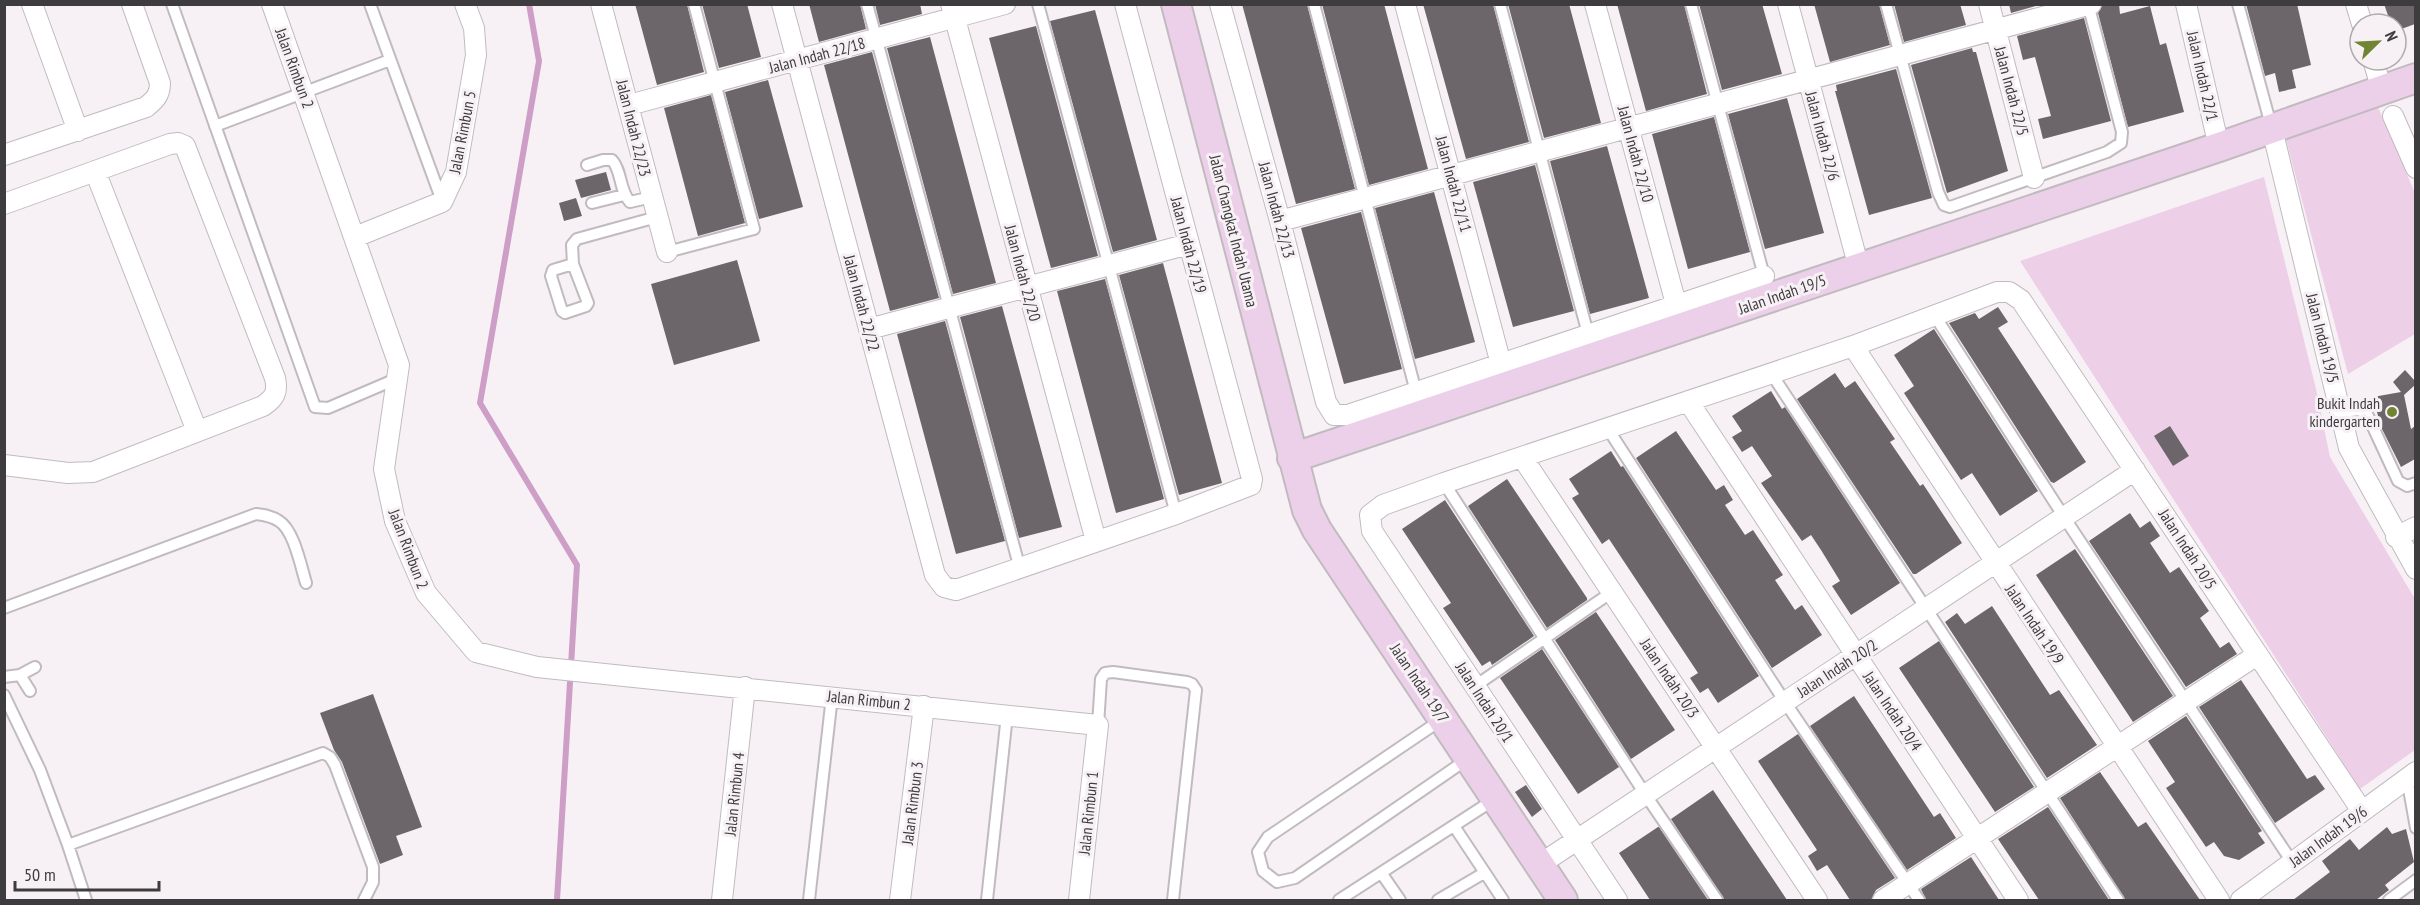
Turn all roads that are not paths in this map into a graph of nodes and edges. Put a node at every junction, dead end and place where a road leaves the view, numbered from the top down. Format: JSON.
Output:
{"nodes":[{"id":1,"x":32,"y":4,"type":"edge"},
{"id":2,"x":132,"y":4,"type":"edge"},
{"id":3,"x":172,"y":4,"type":"edge"},
{"id":4,"x":272,"y":4,"type":"edge"},
{"id":5,"x":370,"y":4,"type":"edge"},
{"id":6,"x":465,"y":4,"type":"edge"},
{"id":7,"x":601,"y":4,"type":"edge"},
{"id":8,"x":694,"y":4,"type":"edge"},
{"id":9,"x":782,"y":4,"type":"edge"},
{"id":10,"x":867,"y":4,"type":"edge"},
{"id":11,"x":1005,"y":4,"type":"edge"},
{"id":12,"x":1038,"y":4,"type":"edge"},
{"id":13,"x":1125,"y":4,"type":"edge"},
{"id":14,"x":1176,"y":4,"type":"edge"},
{"id":15,"x":1221,"y":4,"type":"edge"},
{"id":16,"x":1314,"y":4,"type":"edge"},
{"id":17,"x":1405,"y":4,"type":"edge"},
{"id":18,"x":1500,"y":4,"type":"edge"},
{"id":19,"x":1594,"y":4,"type":"edge"},
{"id":20,"x":1691,"y":4,"type":"edge"},
{"id":21,"x":1788,"y":4,"type":"edge"},
{"id":22,"x":1887,"y":4,"type":"edge"},
{"id":23,"x":1989,"y":4,"type":"edge"},
{"id":24,"x":2186,"y":4,"type":"edge"},
{"id":25,"x":2238,"y":4,"type":"edge"},
{"id":26,"x":2089,"y":5,"type":"edge"},
{"id":27,"x":953,"y":11,"type":"edge"},
{"id":28,"x":1996,"y":30,"type":"junction"},
{"id":29,"x":877,"y":39,"type":"junction"},
{"id":30,"x":1900,"y":56,"type":"junction"},
{"id":31,"x":390,"y":60,"type":"junction"},
{"id":32,"x":797,"y":60,"type":"junction"},
{"id":33,"x":2377,"y":72,"type":"edge"},
{"id":34,"x":2415,"y":78,"type":"edge"},
{"id":35,"x":1808,"y":81,"type":"junction"},
{"id":36,"x":715,"y":82,"type":"junction"},
{"id":37,"x":2382,"y":90,"type":"junction"},
{"id":38,"x":303,"y":93,"type":"junction"},
{"id":39,"x":1718,"y":104,"type":"junction"},
{"id":40,"x":629,"y":105,"type":"junction"},
{"id":41,"x":2393,"y":116,"type":"dead end"},
{"id":42,"x":215,"y":126,"type":"junction"},
{"id":43,"x":1629,"y":128,"type":"junction"},
{"id":44,"x":2272,"y":129,"type":"junction"},
{"id":45,"x":78,"y":130,"type":"junction"},
{"id":46,"x":2219,"y":147,"type":"junction"},
{"id":47,"x":1541,"y":151,"type":"junction"},
{"id":48,"x":4,"y":155,"type":"edge"},
{"id":49,"x":587,"y":165,"type":"dead end"},
{"id":50,"x":2415,"y":168,"type":"edge"},
{"id":51,"x":95,"y":171,"type":"junction"},
{"id":52,"x":1452,"y":175,"type":"junction"},
{"id":53,"x":2034,"y":178,"type":"junction"},
{"id":54,"x":624,"y":195,"type":"junction"},
{"id":55,"x":652,"y":197,"type":"junction"},
{"id":56,"x":1364,"y":198,"type":"junction"},
{"id":57,"x":442,"y":202,"type":"junction"},
{"id":58,"x":592,"y":203,"type":"dead end"},
{"id":59,"x":4,"y":204,"type":"edge"},
{"id":60,"x":657,"y":218,"type":"junction"},
{"id":61,"x":1280,"y":220,"type":"junction"},
{"id":62,"x":355,"y":237,"type":"junction"},
{"id":63,"x":1189,"y":244,"type":"junction"},
{"id":64,"x":667,"y":252,"type":"joint"},
{"id":65,"x":573,"y":264,"type":"junction"},
{"id":66,"x":1108,"y":265,"type":"junction"},
{"id":67,"x":1859,"y":268,"type":"junction"},
{"id":68,"x":1764,"y":276,"type":"joint"},
{"id":69,"x":1027,"y":287,"type":"junction"},
{"id":70,"x":1676,"y":304,"type":"junction"},
{"id":71,"x":949,"y":308,"type":"junction"},
{"id":72,"x":1935,"y":316,"type":"junction"},
{"id":73,"x":869,"y":329,"type":"junction"},
{"id":74,"x":1588,"y":334,"type":"junction"},
{"id":75,"x":1853,"y":346,"type":"junction"},
{"id":76,"x":1501,"y":364,"type":"junction"},
{"id":77,"x":1771,"y":374,"type":"junction"},
{"id":78,"x":396,"y":379,"type":"junction"},
{"id":79,"x":1416,"y":392,"type":"junction"},
{"id":80,"x":1688,"y":401,"type":"junction"},
{"id":81,"x":2341,"y":411,"type":"junction"},
{"id":82,"x":1608,"y":429,"type":"junction"},
{"id":83,"x":197,"y":431,"type":"junction"},
{"id":84,"x":1522,"y":457,"type":"junction"},
{"id":85,"x":1292,"y":458,"type":"junction"},
{"id":86,"x":4,"y":465,"type":"edge"},
{"id":87,"x":2135,"y":470,"type":"junction"},
{"id":88,"x":1444,"y":483,"type":"junction"},
{"id":89,"x":2415,"y":483,"type":"edge"},
{"id":90,"x":1176,"y":514,"type":"junction"},
{"id":91,"x":2064,"y":517,"type":"junction"},
{"id":92,"x":2415,"y":526,"type":"edge"},
{"id":93,"x":2396,"y":537,"type":"junction"},
{"id":94,"x":1096,"y":541,"type":"junction"},
{"id":95,"x":1995,"y":563,"type":"junction"},
{"id":96,"x":1020,"y":569,"type":"junction"},
{"id":97,"x":2415,"y":569,"type":"edge"},
{"id":98,"x":306,"y":583,"type":"dead end"},
{"id":99,"x":1612,"y":592,"type":"junction"},
{"id":100,"x":4,"y":608,"type":"edge"},
{"id":101,"x":1926,"y":610,"type":"junction"},
{"id":102,"x":1544,"y":637,"type":"junction"},
{"id":103,"x":2257,"y":655,"type":"junction"},
{"id":104,"x":1856,"y":656,"type":"junction"},
{"id":105,"x":34,"y":667,"type":"dead end"},
{"id":106,"x":20,"y":675,"type":"junction"},
{"id":107,"x":4,"y":677,"type":"edge"},
{"id":108,"x":1475,"y":686,"type":"junction"},
{"id":109,"x":745,"y":687,"type":"junction"},
{"id":110,"x":30,"y":692,"type":"dead end"},
{"id":111,"x":4,"y":695,"type":"edge"},
{"id":112,"x":832,"y":696,"type":"junction"},
{"id":113,"x":2186,"y":701,"type":"junction"},
{"id":114,"x":1785,"y":702,"type":"junction"},
{"id":115,"x":924,"y":706,"type":"junction"},
{"id":116,"x":1007,"y":715,"type":"junction"},
{"id":117,"x":1443,"y":718,"type":"junction"},
{"id":118,"x":1098,"y":725,"type":"junction"},
{"id":119,"x":2117,"y":746,"type":"junction"},
{"id":120,"x":1716,"y":747,"type":"junction"},
{"id":121,"x":1469,"y":758,"type":"junction"},
{"id":122,"x":2411,"y":775,"type":"edge"},
{"id":123,"x":2045,"y":793,"type":"junction"},
{"id":124,"x":1645,"y":794,"type":"junction"},
{"id":125,"x":1496,"y":798,"type":"junction"},
{"id":126,"x":2362,"y":811,"type":"junction"},
{"id":127,"x":1454,"y":826,"type":"junction"},
{"id":128,"x":2415,"y":828,"type":"edge"},
{"id":129,"x":1976,"y":837,"type":"junction"},
{"id":130,"x":1576,"y":840,"type":"junction"},
{"id":131,"x":68,"y":845,"type":"junction"},
{"id":132,"x":2292,"y":862,"type":"junction"},
{"id":133,"x":1539,"y":865,"type":"junction"},
{"id":134,"x":1485,"y":873,"type":"junction"},
{"id":135,"x":1382,"y":874,"type":"junction"},
{"id":136,"x":2415,"y":880,"type":"edge"},
{"id":137,"x":1913,"y":893,"type":"edge"},
{"id":138,"x":86,"y":900,"type":"edge"},
{"id":139,"x":364,"y":900,"type":"edge"},
{"id":140,"x":722,"y":900,"type":"edge"},
{"id":141,"x":809,"y":900,"type":"edge"},
{"id":142,"x":900,"y":900,"type":"edge"},
{"id":143,"x":987,"y":900,"type":"edge"},
{"id":144,"x":1079,"y":900,"type":"edge"},
{"id":145,"x":1173,"y":900,"type":"edge"},
{"id":146,"x":1340,"y":900,"type":"edge"},
{"id":147,"x":1400,"y":900,"type":"edge"},
{"id":148,"x":1438,"y":900,"type":"edge"},
{"id":149,"x":1503,"y":900,"type":"edge"},
{"id":150,"x":1563,"y":900,"type":"edge"},
{"id":151,"x":1617,"y":900,"type":"edge"},
{"id":152,"x":1717,"y":900,"type":"edge"},
{"id":153,"x":1817,"y":900,"type":"edge"},
{"id":154,"x":1883,"y":900,"type":"edge"},
{"id":155,"x":2018,"y":900,"type":"edge"},
{"id":156,"x":2118,"y":900,"type":"edge"},
{"id":157,"x":2219,"y":900,"type":"edge"},
{"id":158,"x":2241,"y":900,"type":"edge"},
{"id":159,"x":2389,"y":900,"type":"edge"}],
"edges":[{"from":1,"to":45,"type":"street"},
{"from":2,"to":45,"type":"street"},
{"from":3,"to":42,"type":"lane"},
{"from":4,"to":38,"type":"street","name":"Jalan Rimbun 2"},
{"from":5,"to":31,"type":"lane"},
{"from":6,"to":57,"type":"street","name":"Jalan Rimbun 5"},
{"from":7,"to":40,"type":"street","name":"Jalan Indah 22/23"},
{"from":8,"to":36,"type":"lane"},
{"from":9,"to":32,"type":"street","name":"Jalan Indah 22/22"},
{"from":10,"to":29,"type":"lane"},
{"from":11,"to":27,"type":"street","name":"Jalan Indah 22/18"},
{"from":12,"to":66,"type":"lane"},
{"from":13,"to":63,"type":"street","name":"Jalan Indah 22/19"},
{"from":14,"to":85,"type":"street","name":"Jalan Changkat Indah Utama"},
{"from":15,"to":61,"type":"street","name":"Jalan Indah 22/13"},
{"from":16,"to":56,"type":"lane"},
{"from":17,"to":52,"type":"street","name":"Jalan Indah 22/11"},
{"from":18,"to":47,"type":"lane"},
{"from":19,"to":43,"type":"street","name":"Jalan Indah 22/10"},
{"from":20,"to":39,"type":"lane"},
{"from":21,"to":35,"type":"street","name":"Jalan Indah 22/6"},
{"from":22,"to":30,"type":"lane"},
{"from":23,"to":28,"type":"street","name":"Jalan Indah 22/5"},
{"from":24,"to":46,"type":"street","name":"Jalan Indah 22/1"},
{"from":25,"to":44,"type":"lane"},
{"from":26,"to":28,"type":"street"},
{"from":26,"to":53,"type":"lane"},
{"from":27,"to":29,"type":"street","name":"Jalan Indah 22/18"},
{"from":27,"to":69,"type":"street","name":"Jalan Indah 22/20"},
{"from":28,"to":30,"type":"street"},
{"from":28,"to":53,"type":"street","name":"Jalan Indah 22/5"},
{"from":29,"to":32,"type":"street","name":"Jalan Indah 22/18"},
{"from":29,"to":71,"type":"lane"},
{"from":30,"to":35,"type":"street"},
{"from":30,"to":53,"type":"lane"},
{"from":31,"to":38,"type":"lane"},
{"from":31,"to":57,"type":"lane"},
{"from":32,"to":36,"type":"street","name":"Jalan Indah 22/18"},
{"from":32,"to":73,"type":"street","name":"Jalan Indah 22/22"},
{"from":33,"to":37,"type":"street"},
{"from":34,"to":37,"type":"street","name":"Jalan Indah 19/5"},
{"from":35,"to":39,"type":"street"},
{"from":35,"to":67,"type":"street","name":"Jalan Indah 22/6"},
{"from":36,"to":40,"type":"street","name":"Jalan Indah 22/18"},
{"from":36,"to":64,"type":"lane"},
{"from":37,"to":44,"type":"street","name":"Jalan Indah 19/5"},
{"from":38,"to":42,"type":"lane"},
{"from":38,"to":62,"type":"street","name":"Jalan Rimbun 2"},
{"from":39,"to":43,"type":"street"},
{"from":39,"to":68,"type":"lane"},
{"from":40,"to":55,"type":"street","name":"Jalan Indah 22/23"},
{"from":41,"to":50,"type":"street"},
{"from":42,"to":78,"type":"lane"},
{"from":43,"to":47,"type":"street"},
{"from":43,"to":70,"type":"street","name":"Jalan Indah 22/10"},
{"from":44,"to":46,"type":"street","name":"Jalan Indah 19/5"},
{"from":44,"to":81,"type":"street","name":"Jalan Indah 19/5"},
{"from":45,"to":48,"type":"street"},
{"from":46,"to":67,"type":"street","name":"Jalan Indah 19/5"},
{"from":47,"to":52,"type":"street"},
{"from":47,"to":74,"type":"lane"},
{"from":49,"to":54,"type":"lane"},
{"from":51,"to":59,"type":"street"},
{"from":51,"to":83,"type":"street"},
{"from":51,"to":83,"type":"street"},
{"from":52,"to":56,"type":"street"},
{"from":52,"to":76,"type":"street","name":"Jalan Indah 22/11"},
{"from":54,"to":55,"type":"lane"},
{"from":54,"to":58,"type":"lane"},
{"from":55,"to":60,"type":"street","name":"Jalan Indah 22/23"},
{"from":56,"to":61,"type":"street"},
{"from":56,"to":79,"type":"lane"},
{"from":57,"to":62,"type":"street"},
{"from":60,"to":64,"type":"street","name":"Jalan Indah 22/23"},
{"from":60,"to":65,"type":"lane"},
{"from":61,"to":79,"type":"street","name":"Jalan Indah 22/13"},
{"from":62,"to":78,"type":"street","name":"Jalan Rimbun 2"},
{"from":63,"to":66,"type":"street"},
{"from":63,"to":90,"type":"street","name":"Jalan Indah 22/19"},
{"from":65,"to":65,"type":"lane"},
{"from":66,"to":69,"type":"street"},
{"from":66,"to":90,"type":"lane"},
{"from":67,"to":85,"type":"street","name":"Jalan Indah 19/5"},
{"from":68,"to":70,"type":"street"},
{"from":69,"to":71,"type":"street"},
{"from":69,"to":94,"type":"street","name":"Jalan Indah 22/20"},
{"from":70,"to":74,"type":"street"},
{"from":71,"to":73,"type":"street"},
{"from":71,"to":96,"type":"lane"},
{"from":72,"to":75,"type":"street"},
{"from":72,"to":87,"type":"street","name":"Jalan Indah 20/5"},
{"from":72,"to":91,"type":"lane"},
{"from":73,"to":96,"type":"street","name":"Jalan Indah 22/22"},
{"from":74,"to":76,"type":"street"},
{"from":75,"to":77,"type":"street"},
{"from":75,"to":95,"type":"street","name":"Jalan Indah 19/9"},
{"from":76,"to":79,"type":"street"},
{"from":77,"to":80,"type":"street"},
{"from":77,"to":101,"type":"lane"},
{"from":78,"to":109,"type":"street","name":"Jalan Rimbun 2"},
{"from":80,"to":82,"type":"street"},
{"from":80,"to":104,"type":"street","name":"Jalan Indah 20/4"},
{"from":81,"to":89,"type":"lane"},
{"from":81,"to":93,"type":"street","name":"Jalan Indah 19/5"},
{"from":82,"to":84,"type":"street"},
{"from":82,"to":114,"type":"lane"},
{"from":83,"to":86,"type":"street"},
{"from":84,"to":88,"type":"street"},
{"from":84,"to":99,"type":"street","name":"Jalan Indah 20/3"},
{"from":85,"to":117,"type":"street","name":"Jalan Indah 19/7"},
{"from":87,"to":91,"type":"street","name":"Jalan Indah 20/2"},
{"from":87,"to":103,"type":"street","name":"Jalan Indah 20/5"},
{"from":88,"to":102,"type":"lane"},
{"from":88,"to":108,"type":"street","name":"Jalan Indah 20/1"},
{"from":90,"to":94,"type":"street"},
{"from":91,"to":95,"type":"street","name":"Jalan Indah 20/2"},
{"from":91,"to":113,"type":"lane"},
{"from":92,"to":93,"type":"street"},
{"from":93,"to":97,"type":"street","name":"Jalan Indah 19/5"},
{"from":94,"to":96,"type":"street"},
{"from":95,"to":101,"type":"street","name":"Jalan Indah 20/2"},
{"from":95,"to":119,"type":"street","name":"Jalan Indah 19/9"},
{"from":98,"to":100,"type":"lane"},
{"from":99,"to":102,"type":"lane"},
{"from":99,"to":120,"type":"street","name":"Jalan Indah 20/3"},
{"from":101,"to":104,"type":"street","name":"Jalan Indah 20/2"},
{"from":101,"to":123,"type":"lane"},
{"from":102,"to":108,"type":"lane"},
{"from":102,"to":124,"type":"lane"},
{"from":103,"to":113,"type":"street"},
{"from":103,"to":126,"type":"street","name":"Jalan Indah 20/5"},
{"from":104,"to":114,"type":"street","name":"Jalan Indah 20/2"},
{"from":104,"to":129,"type":"street","name":"Jalan Indah 20/4"},
{"from":105,"to":106,"type":"lane"},
{"from":106,"to":107,"type":"lane"},
{"from":106,"to":110,"type":"lane"},
{"from":108,"to":130,"type":"street","name":"Jalan Indah 20/1"},
{"from":109,"to":112,"type":"street","name":"Jalan Rimbun 2"},
{"from":109,"to":140,"type":"street","name":"Jalan Rimbun 4"},
{"from":111,"to":131,"type":"lane"},
{"from":112,"to":115,"type":"street","name":"Jalan Rimbun 2"},
{"from":112,"to":141,"type":"lane"},
{"from":113,"to":119,"type":"street"},
{"from":113,"to":132,"type":"lane"},
{"from":114,"to":120,"type":"street","name":"Jalan Indah 20/2"},
{"from":114,"to":137,"type":"lane"},
{"from":115,"to":116,"type":"street","name":"Jalan Rimbun 2"},
{"from":115,"to":142,"type":"street","name":"Jalan Rimbun 3"},
{"from":116,"to":118,"type":"street","name":"Jalan Rimbun 2"},
{"from":116,"to":143,"type":"lane"},
{"from":117,"to":121,"type":"street","name":"Jalan Indah 19/7"},
{"from":117,"to":121,"type":"lane"},
{"from":118,"to":144,"type":"street","name":"Jalan Rimbun 1"},
{"from":118,"to":145,"type":"lane"},
{"from":119,"to":123,"type":"street"},
{"from":119,"to":157,"type":"street","name":"Jalan Indah 19/9"},
{"from":120,"to":124,"type":"street","name":"Jalan Indah 20/2"},
{"from":120,"to":153,"type":"street","name":"Jalan Indah 20/3"},
{"from":121,"to":125,"type":"street","name":"Jalan Indah 19/7"},
{"from":122,"to":126,"type":"street","name":"Jalan Indah 19/6"},
{"from":122,"to":128,"type":"lane"},
{"from":123,"to":129,"type":"street"},
{"from":123,"to":156,"type":"lane"},
{"from":124,"to":130,"type":"street","name":"Jalan Indah 20/2"},
{"from":124,"to":152,"type":"lane"},
{"from":125,"to":127,"type":"lane"},
{"from":125,"to":133,"type":"street","name":"Jalan Indah 19/7"},
{"from":126,"to":132,"type":"street","name":"Jalan Indah 19/6"},
{"from":127,"to":134,"type":"lane"},
{"from":127,"to":135,"type":"lane"},
{"from":129,"to":137,"type":"street"},
{"from":129,"to":155,"type":"street","name":"Jalan Indah 20/4"},
{"from":130,"to":133,"type":"street","name":"Jalan Indah 20/2"},
{"from":130,"to":151,"type":"street","name":"Jalan Indah 20/1"},
{"from":131,"to":138,"type":"lane"},
{"from":131,"to":139,"type":"lane"},
{"from":132,"to":158,"type":"street","name":"Jalan Indah 19/6"},
{"from":133,"to":150,"type":"street","name":"Jalan Indah 19/7"},
{"from":134,"to":148,"type":"lane"},
{"from":134,"to":149,"type":"lane"},
{"from":135,"to":146,"type":"lane"},
{"from":135,"to":147,"type":"lane"},
{"from":136,"to":159,"type":"lane"},
{"from":137,"to":154,"type":"street"}]}
